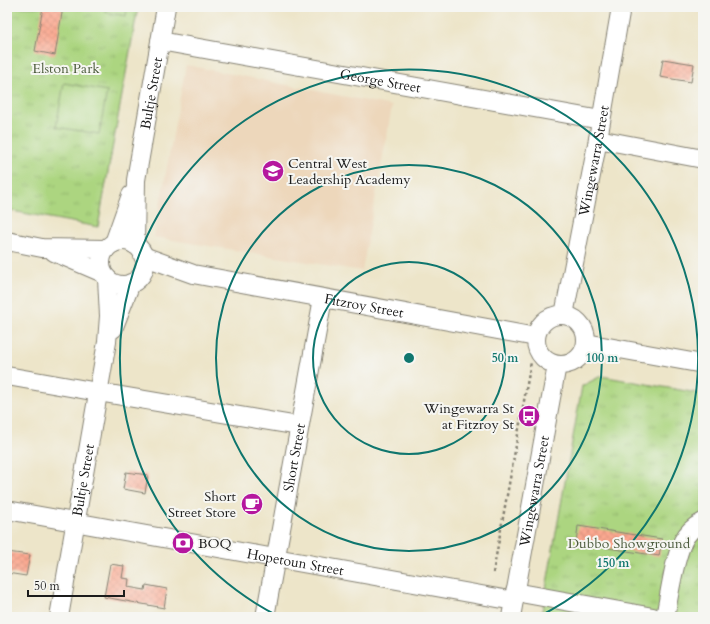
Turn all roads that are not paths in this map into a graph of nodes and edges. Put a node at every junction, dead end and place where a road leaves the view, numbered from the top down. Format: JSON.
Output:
{"nodes":[{"id":1,"x":166,"y":7,"type":"edge"},
{"id":2,"x":621,"y":7,"type":"edge"},
{"id":3,"x":160,"y":41,"type":"junction"},
{"id":4,"x":601,"y":120,"type":"junction"},
{"id":5,"x":598,"y":139,"type":"junction"},
{"id":6,"x":703,"y":159,"type":"edge"},
{"id":7,"x":136,"y":180,"type":"junction"},
{"id":8,"x":7,"y":241,"type":"edge"},
{"id":9,"x":110,"y":246,"type":"junction"},
{"id":10,"x":42,"y":248,"type":"junction"},
{"id":11,"x":139,"y":251,"type":"junction"},
{"id":12,"x":193,"y":274,"type":"junction"},
{"id":13,"x":105,"y":275,"type":"junction"},
{"id":14,"x":135,"y":280,"type":"junction"},
{"id":15,"x":322,"y":298,"type":"junction"},
{"id":16,"x":564,"y":315,"type":"junction"},
{"id":17,"x":536,"y":337,"type":"junction"},
{"id":18,"x":107,"y":342,"type":"junction"},
{"id":19,"x":586,"y":343,"type":"junction"},
{"id":20,"x":703,"y":364,"type":"edge"},
{"id":21,"x":557,"y":365,"type":"junction"},
{"id":22,"x":7,"y":376,"type":"edge"},
{"id":23,"x":98,"y":392,"type":"junction"},
{"id":24,"x":299,"y":426,"type":"junction"},
{"id":25,"x":7,"y":510,"type":"edge"},
{"id":26,"x":74,"y":522,"type":"junction"},
{"id":27,"x":703,"y":522,"type":"edge"},
{"id":28,"x":275,"y":558,"type":"junction"},
{"id":29,"x":513,"y":603,"type":"edge"},
{"id":30,"x":58,"y":617,"type":"edge"},
{"id":31,"x":265,"y":617,"type":"edge"},
{"id":32,"x":653,"y":617,"type":"edge"},
{"id":33,"x":665,"y":617,"type":"edge"}],
"edges":[{"from":1,"to":3,"type":"street","name":"Bultje Street"},
{"from":2,"to":4,"type":"street","name":"Wingewarra Street"},
{"from":3,"to":4,"type":"street","name":"George Street"},
{"from":3,"to":7,"type":"street","name":"Bultje Street"},
{"from":4,"to":5,"type":"street","name":"Wingewarra Street"},
{"from":5,"to":6,"type":"street"},
{"from":5,"to":16,"type":"street","name":"Wingewarra Street"},
{"from":7,"to":9,"type":"street","name":"Bultje Street"},
{"from":7,"to":11,"type":"street","name":"Bultje Street"},
{"from":8,"to":10,"type":"street"},
{"from":9,"to":10,"type":"street"},
{"from":9,"to":11,"type":"street"},
{"from":9,"to":13,"type":"street"},
{"from":10,"to":13,"type":"street"},
{"from":11,"to":12,"type":"street","name":"Fitzroy Street"},
{"from":11,"to":14,"type":"street"},
{"from":12,"to":14,"type":"street","name":"Fitzroy Street"},
{"from":12,"to":15,"type":"street","name":"Fitzroy Street"},
{"from":13,"to":14,"type":"street"},
{"from":13,"to":18,"type":"street","name":"Bultje Street"},
{"from":14,"to":18,"type":"street","name":"Bultje Street"},
{"from":15,"to":17,"type":"street","name":"Fitzroy Street"},
{"from":15,"to":24,"type":"street","name":"Short Street"},
{"from":16,"to":17,"type":"street"},
{"from":16,"to":19,"type":"street"},
{"from":17,"to":21,"type":"street"},
{"from":18,"to":23,"type":"street","name":"Bultje Street"},
{"from":19,"to":20,"type":"street"},
{"from":19,"to":21,"type":"street"},
{"from":21,"to":29,"type":"street","name":"Wingewarra Street"},
{"from":22,"to":23,"type":"street"},
{"from":23,"to":24,"type":"street"},
{"from":23,"to":26,"type":"street","name":"Bultje Street"},
{"from":24,"to":28,"type":"street","name":"Short Street"},
{"from":25,"to":26,"type":"street","name":"Hopetoun Street"},
{"from":26,"to":28,"type":"street","name":"Hopetoun Street"},
{"from":26,"to":30,"type":"street","name":"Bultje Street"},
{"from":27,"to":33,"type":"street"},
{"from":28,"to":29,"type":"street","name":"Hopetoun Street"},
{"from":28,"to":31,"type":"street","name":"Short Street"},
{"from":29,"to":32,"type":"street","name":"Hopetoun Street"}]}
